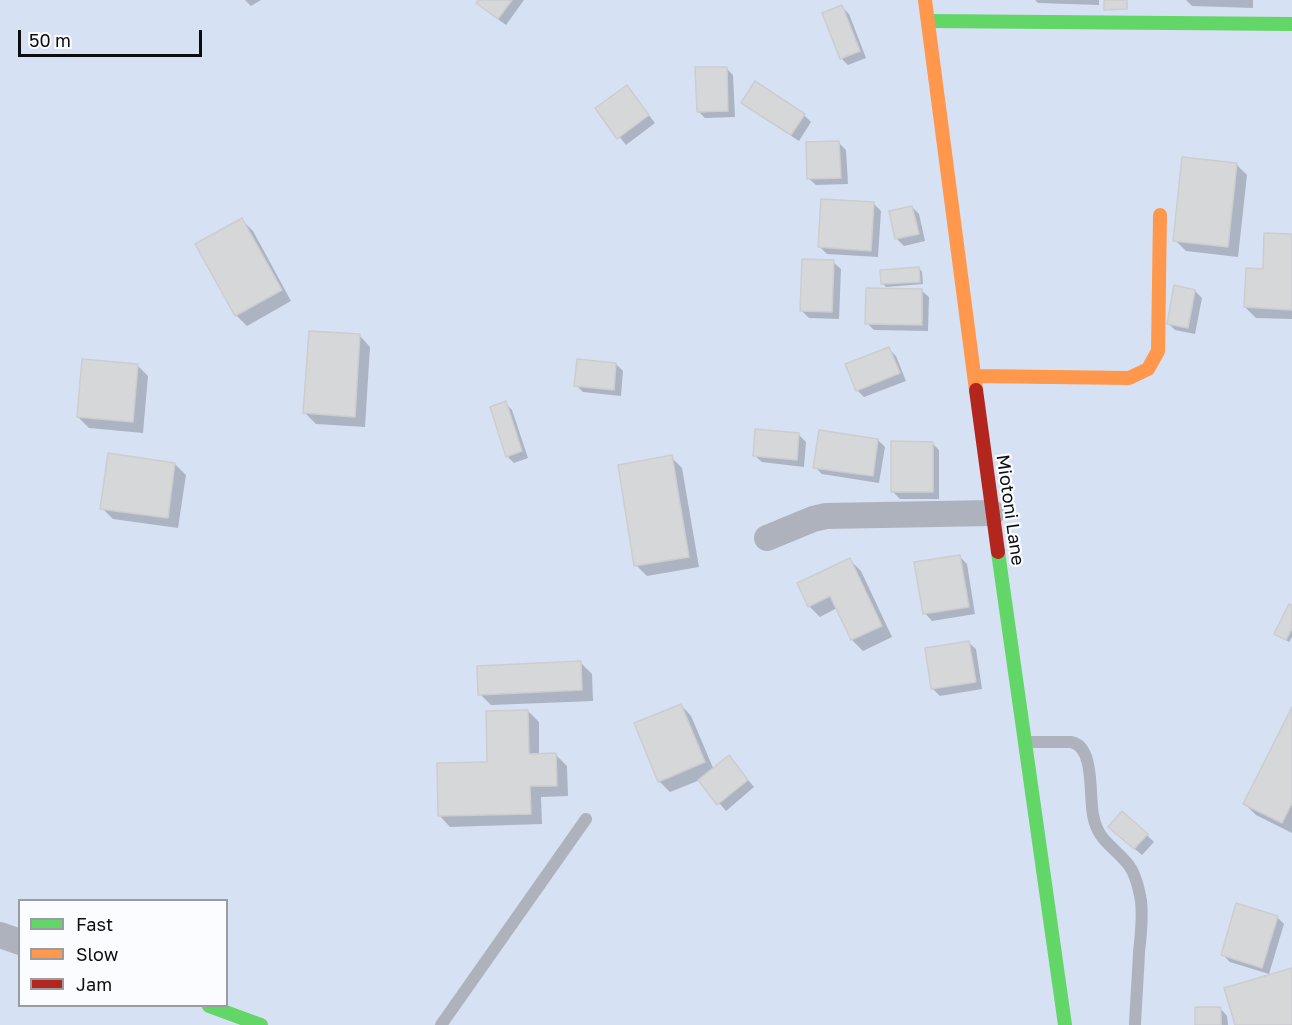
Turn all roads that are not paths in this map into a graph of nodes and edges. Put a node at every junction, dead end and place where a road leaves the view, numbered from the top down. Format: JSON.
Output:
{"nodes":[{"id":1,"x":925,"y":0,"type":"edge"},
{"id":2,"x":927,"y":21,"type":"junction"},
{"id":3,"x":1292,"y":24,"type":"edge"},
{"id":4,"x":1160,"y":216,"type":"dead end"},
{"id":5,"x":975,"y":376,"type":"junction"},
{"id":6,"x":992,"y":513,"type":"junction"},
{"id":7,"x":767,"y":538,"type":"dead end"},
{"id":8,"x":1024,"y":742,"type":"junction"},
{"id":9,"x":586,"y":819,"type":"dead end"},
{"id":10,"x":0,"y":935,"type":"edge"},
{"id":11,"x":18,"y":941,"type":"edge"},
{"id":12,"x":214,"y":1007,"type":"edge"},
{"id":13,"x":261,"y":1025,"type":"edge"},
{"id":14,"x":441,"y":1025,"type":"edge"},
{"id":15,"x":1065,"y":1025,"type":"edge"},
{"id":16,"x":1135,"y":1025,"type":"edge"}],
"edges":[{"from":1,"to":2,"type":"street","name":"Miotoni Lane"},
{"from":2,"to":3,"type":"street"},
{"from":2,"to":5,"type":"street","name":"Miotoni Lane"},
{"from":4,"to":5,"type":"street"},
{"from":5,"to":6,"type":"street","name":"Miotoni Lane"},
{"from":6,"to":7,"type":"street"},
{"from":6,"to":8,"type":"street","name":"Miotoni Lane"},
{"from":8,"to":15,"type":"street","name":"Miotoni Lane"},
{"from":8,"to":16,"type":"lane"},
{"from":9,"to":14,"type":"lane"},
{"from":10,"to":11,"type":"street"},
{"from":12,"to":13,"type":"street"}]}
